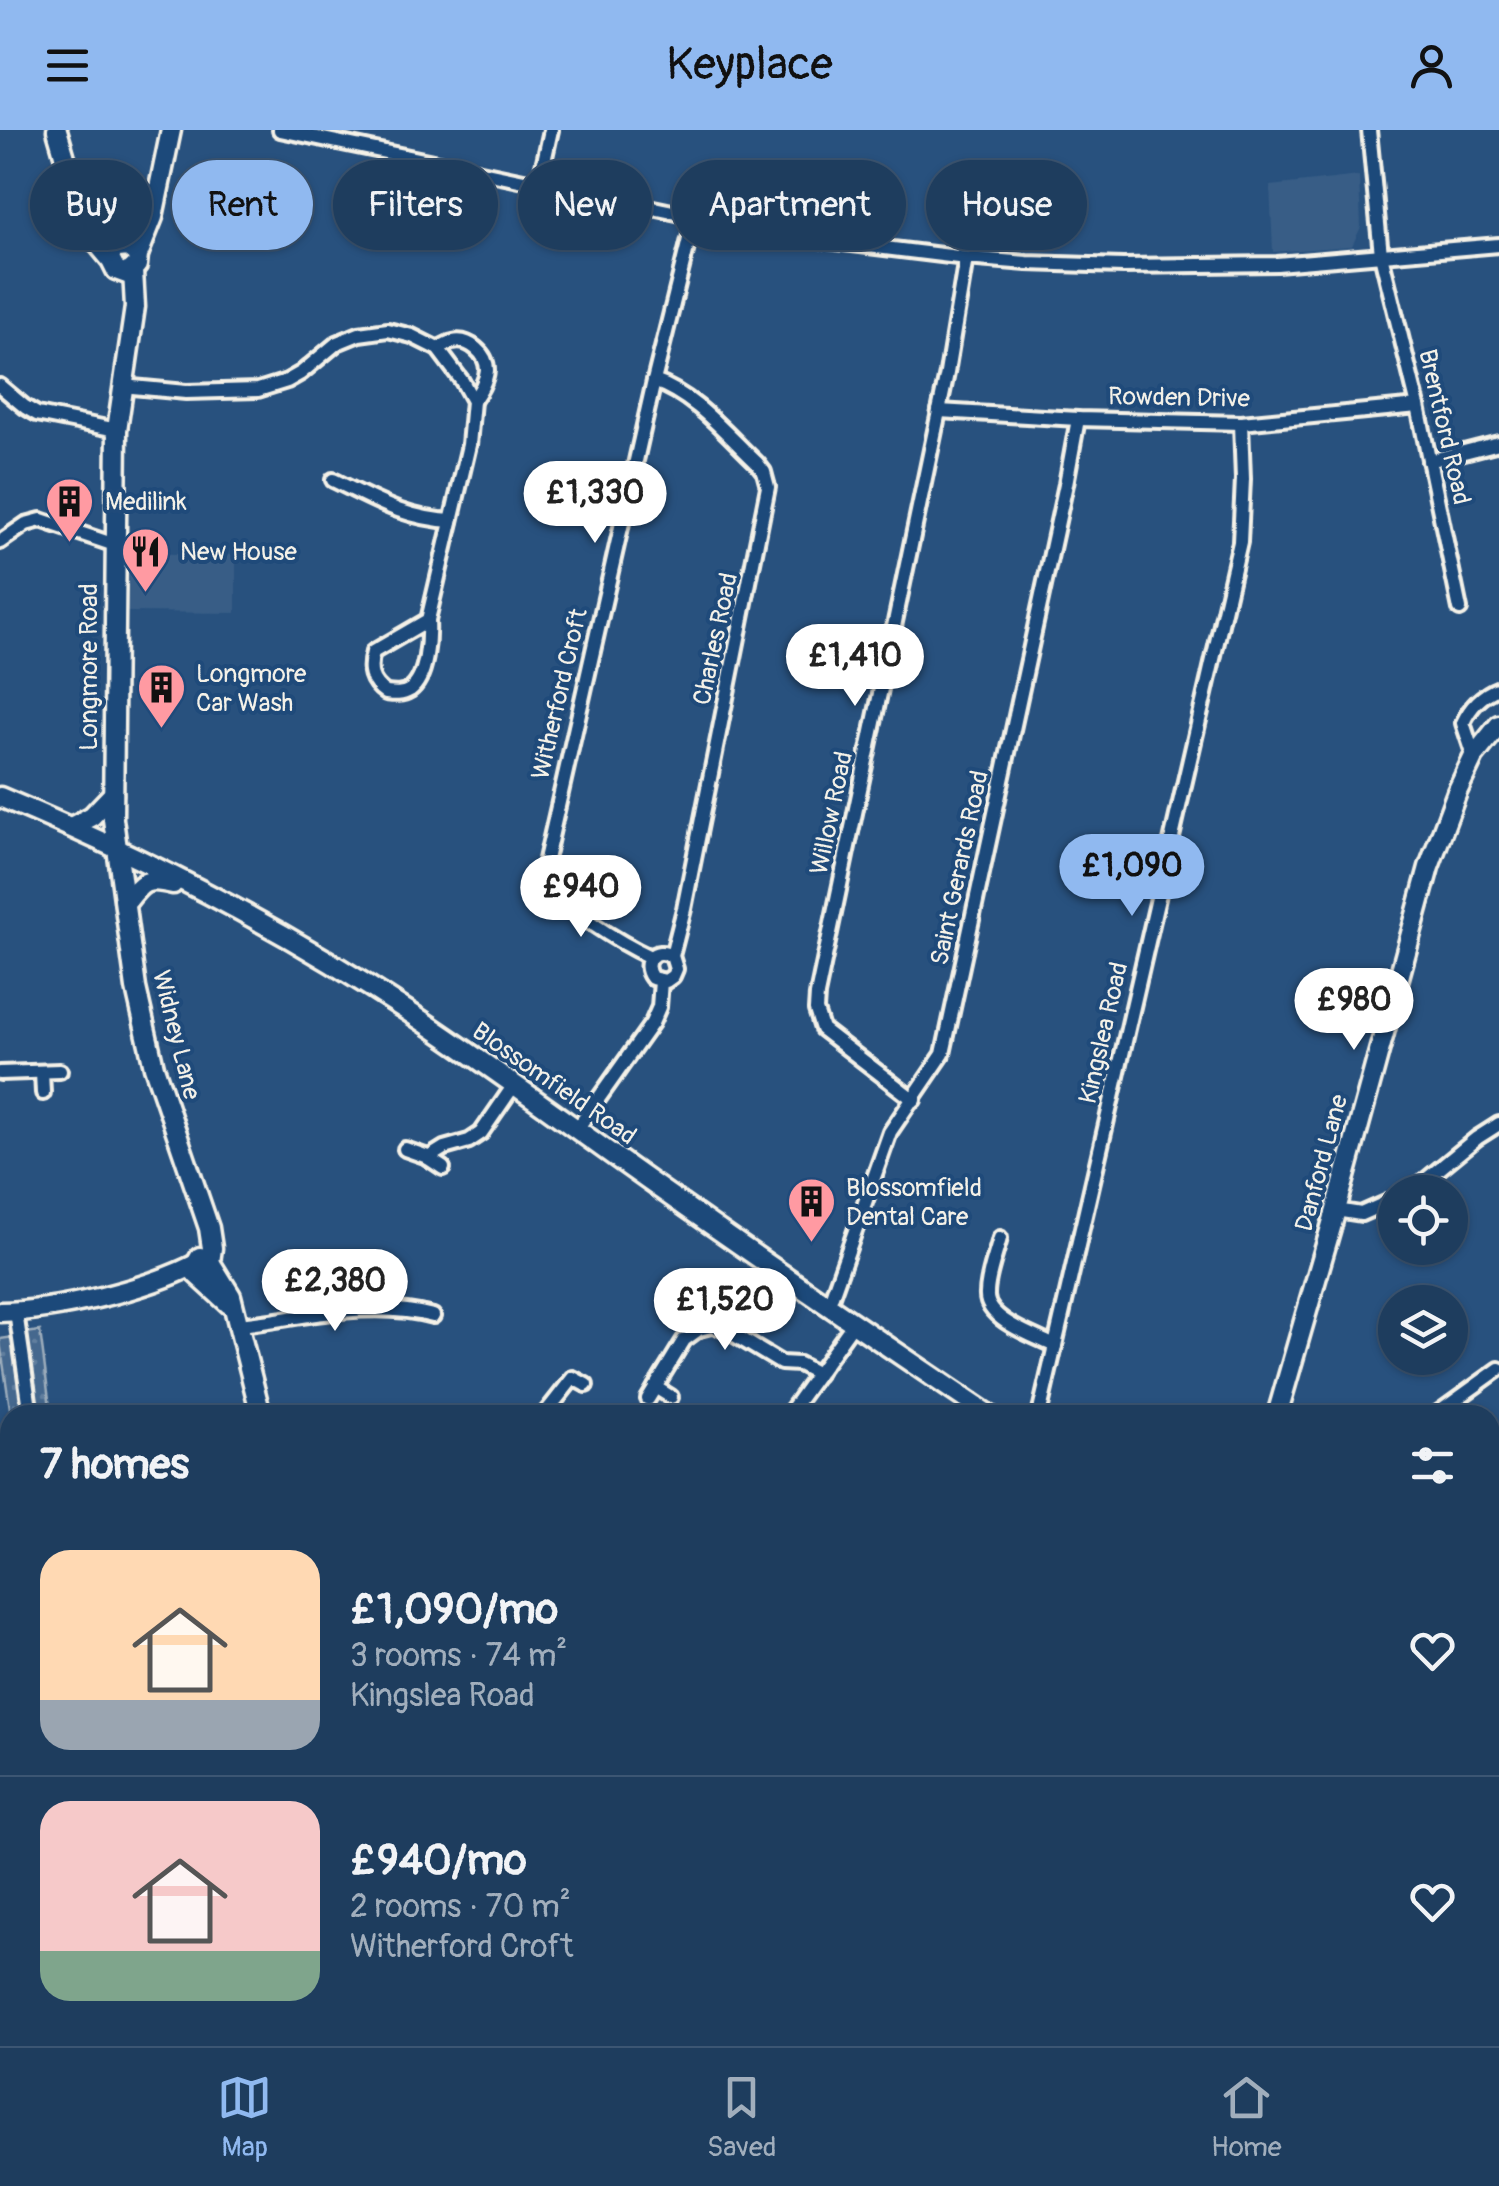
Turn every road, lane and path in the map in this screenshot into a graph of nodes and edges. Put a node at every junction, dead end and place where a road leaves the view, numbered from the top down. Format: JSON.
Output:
{"nodes":[{"id":1,"x":57,"y":130,"type":"edge"},
{"id":2,"x":171,"y":130,"type":"edge"},
{"id":3,"x":280,"y":130,"type":"edge"},
{"id":4,"x":550,"y":130,"type":"edge"},
{"id":5,"x":1369,"y":130,"type":"edge"},
{"id":6,"x":544,"y":160,"type":"edge"},
{"id":7,"x":518,"y":180,"type":"edge"},
{"id":8,"x":1499,"y":245,"type":"edge"},
{"id":9,"x":686,"y":250,"type":"edge"},
{"id":10,"x":894,"y":250,"type":"edge"},
{"id":11,"x":1381,"y":255,"type":"junction"},
{"id":12,"x":966,"y":258,"type":"junction"},
{"id":13,"x":125,"y":259,"type":"junction"},
{"id":14,"x":438,"y":349,"type":"junction"},
{"id":15,"x":654,"y":381,"type":"junction"},
{"id":16,"x":0,"y":386,"type":"edge"},
{"id":17,"x":122,"y":386,"type":"junction"},
{"id":18,"x":473,"y":401,"type":"junction"},
{"id":19,"x":1418,"y":406,"type":"junction"},
{"id":20,"x":939,"y":411,"type":"junction"},
{"id":21,"x":1078,"y":419,"type":"junction"},
{"id":22,"x":1242,"y":423,"type":"junction"},
{"id":23,"x":117,"y":430,"type":"junction"},
{"id":24,"x":1499,"y":443,"type":"edge"},
{"id":25,"x":1429,"y":461,"type":"junction"},
{"id":26,"x":334,"y":480,"type":"dead end"},
{"id":27,"x":451,"y":521,"type":"junction"},
{"id":28,"x":0,"y":542,"type":"edge"},
{"id":29,"x":115,"y":545,"type":"junction"},
{"id":30,"x":1460,"y":608,"type":"dead end"},
{"id":31,"x":428,"y":620,"type":"junction"},
{"id":32,"x":1499,"y":688,"type":"edge"},
{"id":33,"x":1499,"y":725,"type":"edge"},
{"id":34,"x":1474,"y":756,"type":"junction"},
{"id":35,"x":113,"y":794,"type":"junction"},
{"id":36,"x":0,"y":797,"type":"edge"},
{"id":37,"x":71,"y":827,"type":"junction"},
{"id":38,"x":117,"y":848,"type":"junction"},
{"id":39,"x":202,"y":892,"type":"junction"},
{"id":40,"x":125,"y":904,"type":"junction"},
{"id":41,"x":672,"y":956,"type":"junction"},
{"id":42,"x":650,"y":957,"type":"junction"},
{"id":43,"x":661,"y":981,"type":"junction"},
{"id":44,"x":60,"y":1071,"type":"dead end"},
{"id":45,"x":42,"y":1072,"type":"junction"},
{"id":46,"x":0,"y":1073,"type":"edge"},
{"id":47,"x":514,"y":1085,"type":"junction"},
{"id":48,"x":43,"y":1093,"type":"dead end"},
{"id":49,"x":914,"y":1100,"type":"junction"},
{"id":50,"x":1499,"y":1124,"type":"edge"},
{"id":51,"x":577,"y":1130,"type":"junction"},
{"id":52,"x":405,"y":1149,"type":"dead end"},
{"id":53,"x":428,"y":1158,"type":"junction"},
{"id":54,"x":443,"y":1168,"type":"dead end"},
{"id":55,"x":1431,"y":1175,"type":"edge"},
{"id":56,"x":1378,"y":1207,"type":"edge"},
{"id":57,"x":1336,"y":1210,"type":"junction"},
{"id":58,"x":1000,"y":1238,"type":"dead end"},
{"id":59,"x":203,"y":1269,"type":"junction"},
{"id":60,"x":824,"y":1304,"type":"junction"},
{"id":61,"x":8,"y":1312,"type":"edge"},
{"id":62,"x":433,"y":1316,"type":"dead end"},
{"id":63,"x":236,"y":1317,"type":"junction"},
{"id":64,"x":853,"y":1324,"type":"junction"},
{"id":65,"x":1055,"y":1346,"type":"junction"},
{"id":66,"x":1499,"y":1370,"type":"edge"},
{"id":67,"x":818,"y":1374,"type":"junction"},
{"id":68,"x":586,"y":1385,"type":"dead end"},
{"id":69,"x":671,"y":1397,"type":"dead end"},
{"id":70,"x":29,"y":1405,"type":"edge"},
{"id":71,"x":258,"y":1405,"type":"edge"},
{"id":72,"x":552,"y":1405,"type":"edge"},
{"id":73,"x":795,"y":1405,"type":"edge"},
{"id":74,"x":974,"y":1405,"type":"edge"},
{"id":75,"x":1041,"y":1405,"type":"edge"},
{"id":76,"x":1280,"y":1405,"type":"edge"},
{"id":77,"x":1449,"y":1405,"type":"edge"}],
"edges":[{"from":1,"to":13,"type":"street"},
{"from":2,"to":13,"type":"street","name":"Longmore Road"},
{"from":3,"to":7,"type":"street"},
{"from":4,"to":6,"type":"street"},
{"from":5,"to":11,"type":"street","name":"Brentford Road"},
{"from":8,"to":11,"type":"street"},
{"from":9,"to":15,"type":"street","name":"Witherford Croft"},
{"from":10,"to":12,"type":"street"},
{"from":11,"to":12,"type":"street"},
{"from":11,"to":19,"type":"street","name":"Brentford Road"},
{"from":12,"to":20,"type":"street","name":"Willow Road"},
{"from":13,"to":17,"type":"street","name":"Longmore Road"},
{"from":14,"to":17,"type":"street"},
{"from":14,"to":18,"type":"street"},
{"from":14,"to":18,"type":"street"},
{"from":15,"to":41,"type":"street","name":"Charles Road"},
{"from":15,"to":42,"type":"street","name":"Witherford Croft"},
{"from":16,"to":23,"type":"street"},
{"from":17,"to":23,"type":"street","name":"Longmore Road"},
{"from":18,"to":27,"type":"street"},
{"from":19,"to":22,"type":"street","name":"Rowden Drive"},
{"from":19,"to":25,"type":"street","name":"Brentford Road"},
{"from":20,"to":21,"type":"street","name":"Rowden Drive"},
{"from":20,"to":49,"type":"street","name":"Willow Road"},
{"from":21,"to":22,"type":"street","name":"Rowden Drive"},
{"from":21,"to":49,"type":"street","name":"Saint Gerards Road"},
{"from":22,"to":65,"type":"street","name":"Kingslea Road"},
{"from":23,"to":29,"type":"street","name":"Longmore Road"},
{"from":24,"to":25,"type":"street"},
{"from":25,"to":30,"type":"street","name":"Brentford Road"},
{"from":26,"to":27,"type":"street"},
{"from":27,"to":31,"type":"street"},
{"from":28,"to":29,"type":"street"},
{"from":29,"to":35,"type":"street","name":"Longmore Road"},
{"from":31,"to":31,"type":"street"},
{"from":32,"to":34,"type":"street","name":"Danford Lane"},
{"from":33,"to":34,"type":"street","name":"Danford Lane"},
{"from":34,"to":57,"type":"street","name":"Danford Lane"},
{"from":35,"to":37,"type":"street"},
{"from":35,"to":38,"type":"street","name":"Longmore Road"},
{"from":36,"to":37,"type":"street","name":"Blossomfield Road"},
{"from":37,"to":38,"type":"street","name":"Blossomfield Road"},
{"from":38,"to":39,"type":"street","name":"Blossomfield Road"},
{"from":38,"to":40,"type":"street","name":"Widney Lane"},
{"from":39,"to":40,"type":"street"},
{"from":39,"to":47,"type":"street","name":"Blossomfield Road"},
{"from":40,"to":59,"type":"street","name":"Widney Lane"},
{"from":41,"to":42,"type":"street"},
{"from":41,"to":43,"type":"street","name":"Charles Road"},
{"from":42,"to":43,"type":"street"},
{"from":43,"to":51,"type":"street","name":"Charles Road"},
{"from":44,"to":45,"type":"street"},
{"from":45,"to":46,"type":"street"},
{"from":45,"to":48,"type":"street"},
{"from":47,"to":51,"type":"street","name":"Blossomfield Road"},
{"from":47,"to":53,"type":"street"},
{"from":49,"to":60,"type":"street","name":"Saint Gerards Road"},
{"from":50,"to":55,"type":"street"},
{"from":51,"to":60,"type":"street","name":"Blossomfield Road"},
{"from":52,"to":53,"type":"street"},
{"from":53,"to":54,"type":"street"},
{"from":56,"to":57,"type":"street"},
{"from":57,"to":76,"type":"street","name":"Danford Lane"},
{"from":58,"to":65,"type":"street"},
{"from":59,"to":61,"type":"street"},
{"from":59,"to":63,"type":"street","name":"Widney Lane"},
{"from":60,"to":64,"type":"street","name":"Blossomfield Road"},
{"from":61,"to":70,"type":"street"},
{"from":62,"to":63,"type":"street"},
{"from":63,"to":71,"type":"street","name":"Widney Lane"},
{"from":64,"to":67,"type":"street"},
{"from":64,"to":74,"type":"street","name":"Blossomfield Road"},
{"from":65,"to":75,"type":"street","name":"Kingslea Road"},
{"from":66,"to":77,"type":"street"},
{"from":67,"to":69,"type":"street"},
{"from":67,"to":73,"type":"street"},
{"from":68,"to":72,"type":"street"}]}
